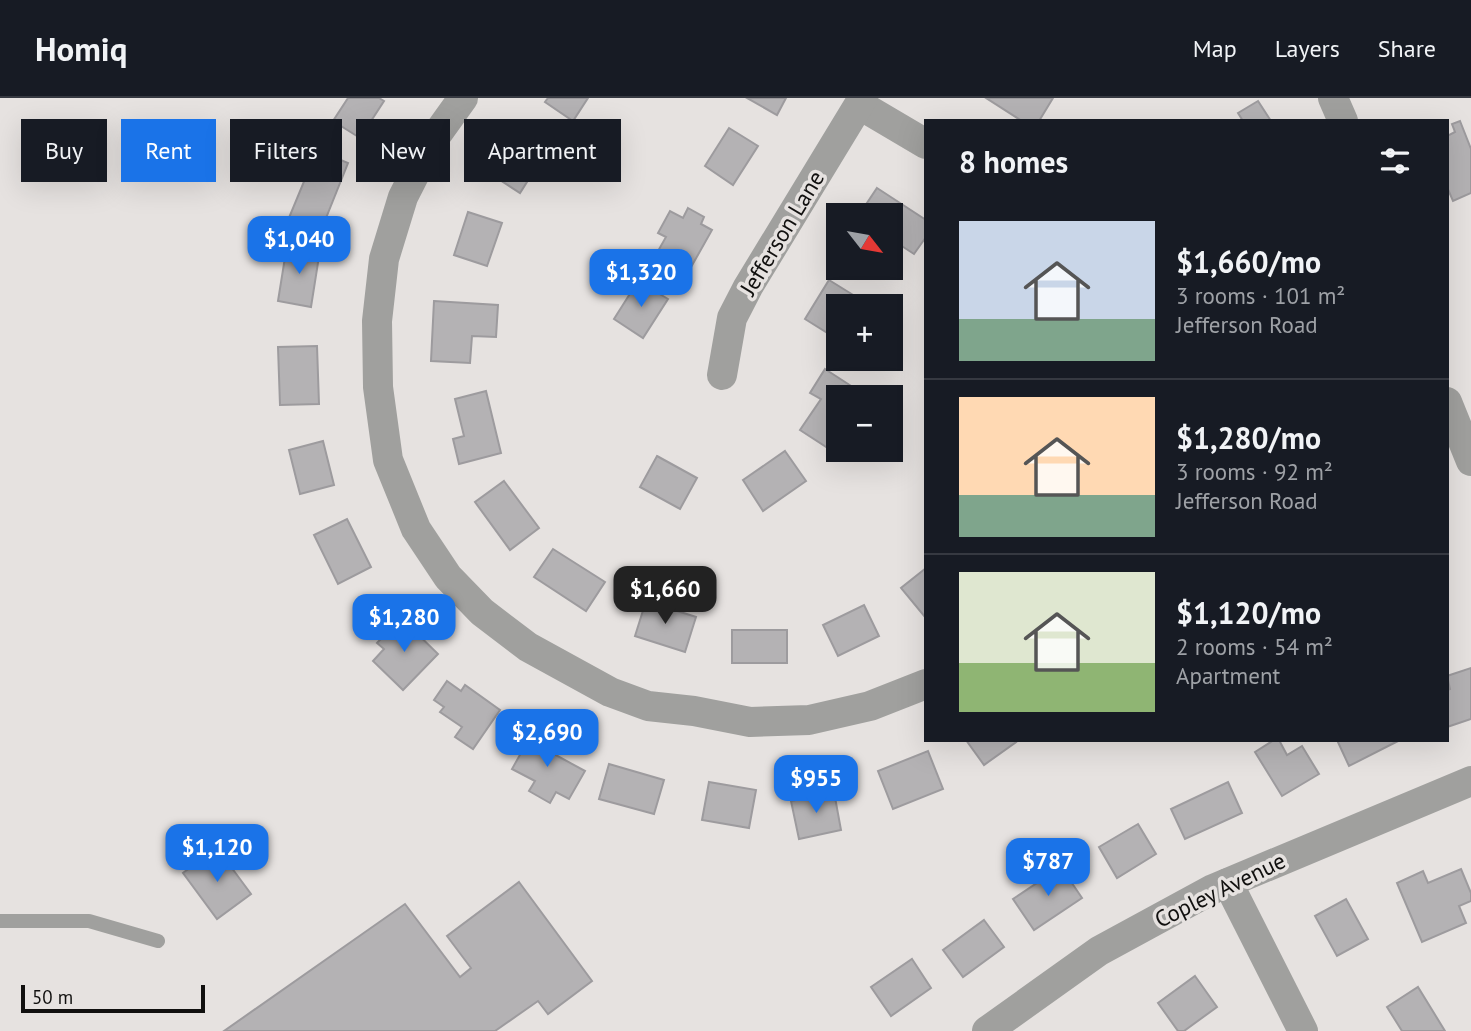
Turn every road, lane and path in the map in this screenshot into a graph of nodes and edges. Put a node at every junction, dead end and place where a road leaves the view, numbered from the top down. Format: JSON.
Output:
{"nodes":[{"id":1,"x":463,"y":98,"type":"edge"},
{"id":2,"x":1333,"y":98,"type":"edge"},
{"id":3,"x":862,"y":101,"type":"edge"},
{"id":4,"x":1342,"y":119,"type":"edge"},
{"id":5,"x":924,"y":143,"type":"edge"},
{"id":6,"x":722,"y":375,"type":"dead end"},
{"id":7,"x":1449,"y":407,"type":"edge"},
{"id":8,"x":1471,"y":461,"type":"edge"},
{"id":9,"x":924,"y":685,"type":"edge"},
{"id":10,"x":1471,"y":781,"type":"edge"},
{"id":11,"x":1228,"y":883,"type":"junction"},
{"id":12,"x":0,"y":921,"type":"edge"},
{"id":13,"x":158,"y":941,"type":"dead end"},
{"id":14,"x":987,"y":1031,"type":"edge"},
{"id":15,"x":1303,"y":1031,"type":"edge"}],
"edges":[{"from":1,"to":9,"type":"street"},
{"from":2,"to":4,"type":"street"},
{"from":3,"to":5,"type":"street"},
{"from":3,"to":6,"type":"street","name":"Jefferson Lane"},
{"from":7,"to":8,"type":"street"},
{"from":10,"to":11,"type":"street","name":"Copley Avenue"},
{"from":11,"to":14,"type":"street","name":"Copley Avenue"},
{"from":11,"to":15,"type":"street"},
{"from":12,"to":13,"type":"lane"}]}
